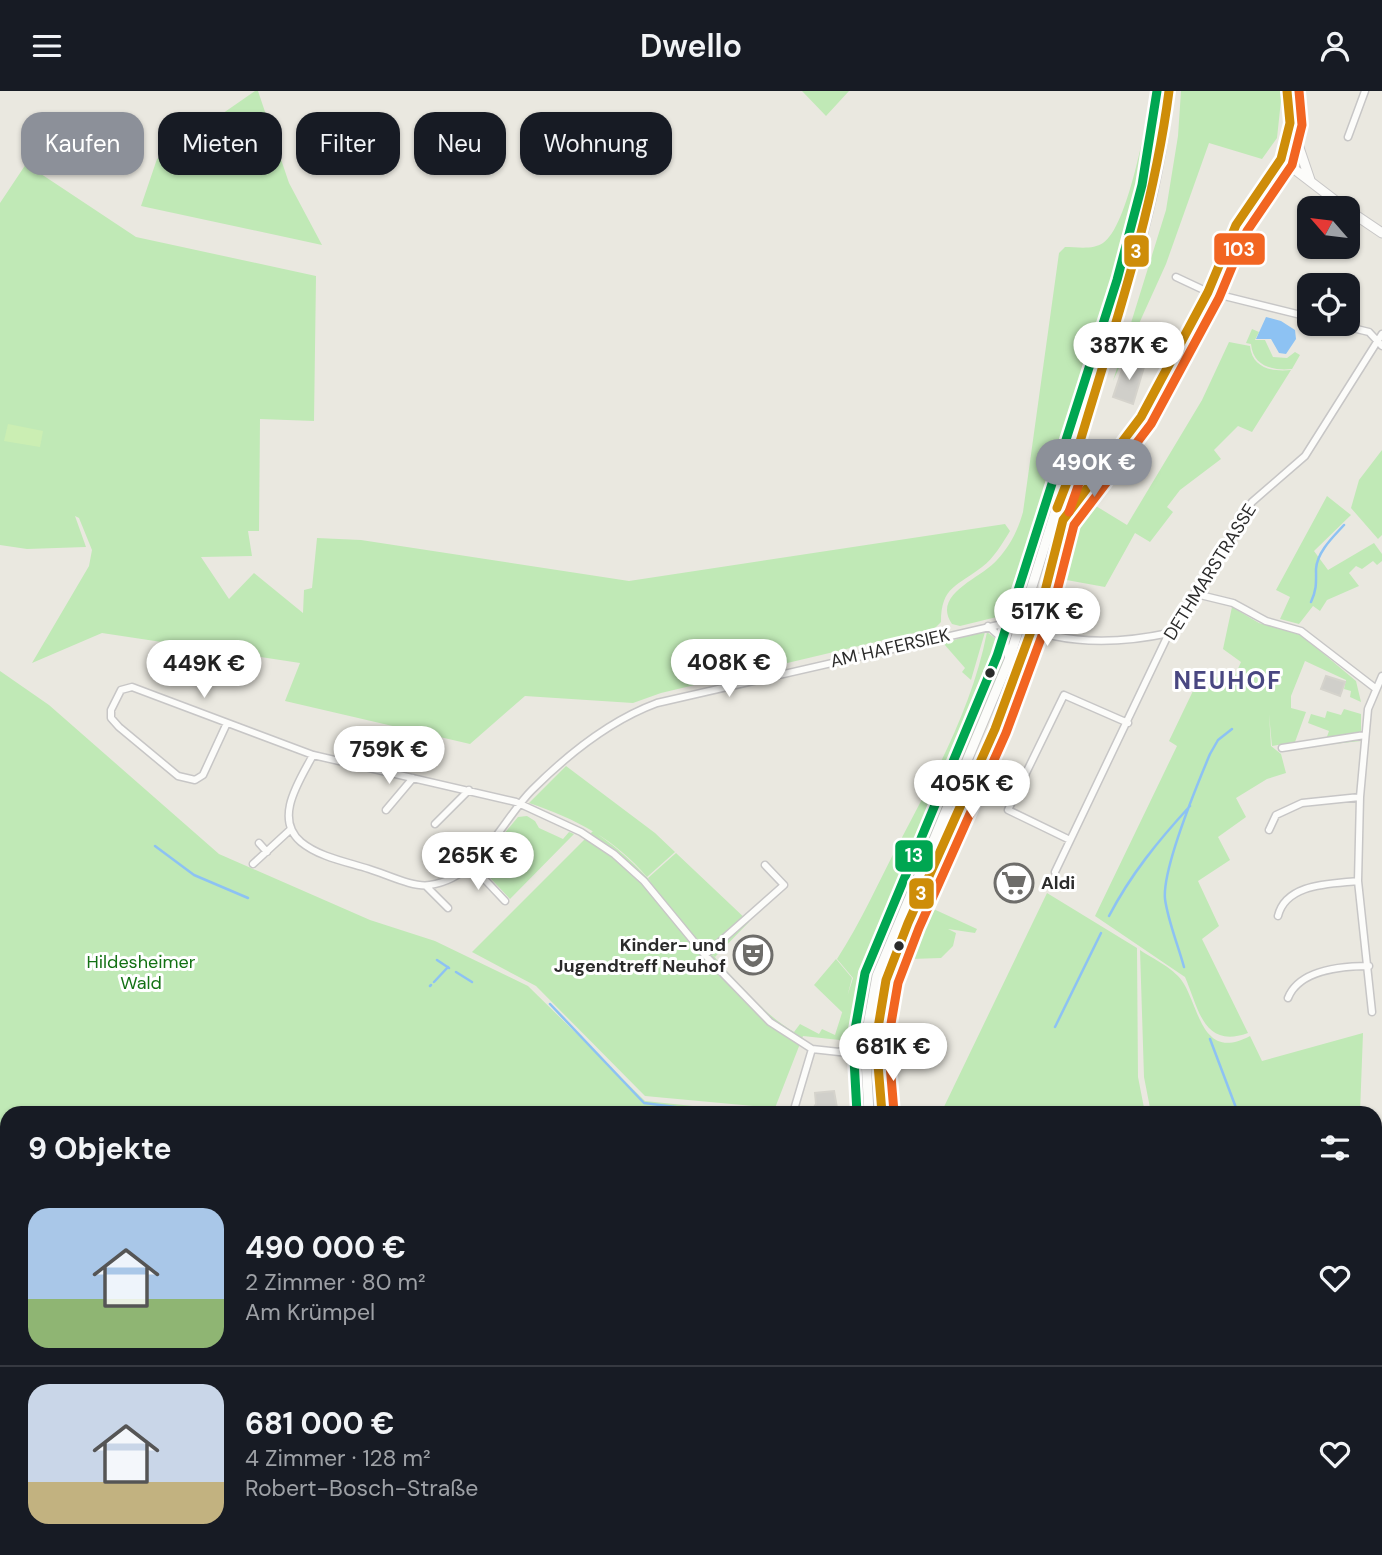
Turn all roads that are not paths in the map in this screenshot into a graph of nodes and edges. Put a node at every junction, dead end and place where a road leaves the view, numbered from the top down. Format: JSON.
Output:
{"nodes":[{"id":1,"x":1169,"y":91,"type":"edge"},
{"id":2,"x":1287,"y":91,"type":"edge"},
{"id":3,"x":1365,"y":91,"type":"edge"},
{"id":4,"x":1290,"y":123,"type":"junction"},
{"id":5,"x":1348,"y":137,"type":"dead end"},
{"id":6,"x":1281,"y":159,"type":"junction"},
{"id":7,"x":1311,"y":182,"type":"junction"},
{"id":8,"x":1329,"y":196,"type":"edge"},
{"id":9,"x":1360,"y":218,"type":"edge"},
{"id":10,"x":1382,"y":233,"type":"edge"},
{"id":11,"x":1176,"y":277,"type":"dead end"},
{"id":12,"x":1208,"y":292,"type":"junction"},
{"id":13,"x":1297,"y":314,"type":"edge"},
{"id":14,"x":1360,"y":330,"type":"edge"},
{"id":15,"x":1382,"y":334,"type":"edge"},
{"id":16,"x":1380,"y":344,"type":"edge"},
{"id":17,"x":1075,"y":458,"type":"junction"},
{"id":18,"x":1104,"y":464,"type":"junction"},
{"id":19,"x":1071,"y":472,"type":"junction"},
{"id":20,"x":1063,"y":520,"type":"junction"},
{"id":21,"x":1196,"y":594,"type":"junction"},
{"id":22,"x":1020,"y":625,"type":"junction"},
{"id":23,"x":988,"y":626,"type":"junction"},
{"id":24,"x":1032,"y":629,"type":"junction"},
{"id":25,"x":1169,"y":633,"type":"junction"},
{"id":26,"x":1009,"y":660,"type":"junction"},
{"id":27,"x":1382,"y":675,"type":"edge"},
{"id":28,"x":1375,"y":688,"type":"junction"},
{"id":29,"x":226,"y":723,"type":"junction"},
{"id":30,"x":1128,"y":723,"type":"junction"},
{"id":31,"x":1364,"y":735,"type":"junction"},
{"id":32,"x":1282,"y":748,"type":"dead end"},
{"id":33,"x":313,"y":755,"type":"junction"},
{"id":34,"x":413,"y":778,"type":"junction"},
{"id":35,"x":469,"y":790,"type":"junction"},
{"id":36,"x":1360,"y":797,"type":"junction"},
{"id":37,"x":523,"y":804,"type":"junction"},
{"id":38,"x":386,"y":810,"type":"dead end"},
{"id":39,"x":435,"y":824,"type":"dead end"},
{"id":40,"x":291,"y":829,"type":"junction"},
{"id":41,"x":1269,"y":830,"type":"dead end"},
{"id":42,"x":1070,"y":841,"type":"junction"},
{"id":43,"x":259,"y":843,"type":"dead end"},
{"id":44,"x":267,"y":852,"type":"junction"},
{"id":45,"x":253,"y":864,"type":"dead end"},
{"id":46,"x":471,"y":865,"type":"junction"},
{"id":47,"x":765,"y":865,"type":"dead end"},
{"id":48,"x":1055,"y":871,"type":"dead end"},
{"id":49,"x":1358,"y":881,"type":"junction"},
{"id":50,"x":426,"y":886,"type":"junction"},
{"id":51,"x":505,"y":901,"type":"dead end"},
{"id":52,"x":447,"y":908,"type":"dead end"},
{"id":53,"x":1278,"y":916,"type":"dead end"},
{"id":54,"x":705,"y":954,"type":"junction"},
{"id":55,"x":1368,"y":967,"type":"junction"},
{"id":56,"x":1288,"y":998,"type":"dead end"},
{"id":57,"x":1372,"y":1012,"type":"dead end"},
{"id":58,"x":866,"y":1025,"type":"junction"},
{"id":59,"x":812,"y":1049,"type":"junction"},
{"id":60,"x":834,"y":1053,"type":"junction"},
{"id":61,"x":864,"y":1056,"type":"junction"},
{"id":62,"x":876,"y":1056,"type":"junction"},
{"id":63,"x":795,"y":1106,"type":"edge"},
{"id":64,"x":868,"y":1106,"type":"edge"},
{"id":65,"x":881,"y":1106,"type":"edge"}],
"edges":[{"from":1,"to":17,"type":"main road"},
{"from":2,"to":4,"type":"main road"},
{"from":3,"to":5,"type":"street"},
{"from":4,"to":6,"type":"main road"},
{"from":4,"to":7,"type":"main road"},
{"from":6,"to":7,"type":"main road"},
{"from":6,"to":12,"type":"street"},
{"from":7,"to":8,"type":"main road"},
{"from":9,"to":10,"type":"main road"},
{"from":11,"to":12,"type":"street"},
{"from":12,"to":13,"type":"street"},
{"from":12,"to":18,"type":"street"},
{"from":14,"to":16,"type":"street"},
{"from":15,"to":16,"type":"street","name":"DETHMARSTRASSE"},
{"from":16,"to":21,"type":"street","name":"DETHMARSTRASSE"},
{"from":17,"to":18,"type":"street"},
{"from":17,"to":19,"type":"main road"},
{"from":18,"to":20,"type":"street"},
{"from":19,"to":20,"type":"main road"},
{"from":19,"to":22,"type":"main road"},
{"from":20,"to":24,"type":"main road"},
{"from":21,"to":25,"type":"street","name":"DETHMARSTRASSE"},
{"from":21,"to":28,"type":"street"},
{"from":22,"to":23,"type":"street","name":"AM HAFERSIEK"},
{"from":22,"to":24,"type":"street","name":"AM HAFERSIEK"},
{"from":22,"to":26,"type":"main road"},
{"from":23,"to":26,"type":"street"},
{"from":23,"to":37,"type":"street","name":"AM HAFERSIEK"},
{"from":24,"to":25,"type":"street","name":"AM HAFERSIEK"},
{"from":24,"to":62,"type":"main road"},
{"from":25,"to":30,"type":"street","name":"DETHMARSTRASSE"},
{"from":26,"to":58,"type":"main road"},
{"from":27,"to":28,"type":"street"},
{"from":28,"to":31,"type":"street"},
{"from":29,"to":29,"type":"street"},
{"from":29,"to":33,"type":"street"},
{"from":30,"to":42,"type":"street","name":"DETHMARSTRASSE"},
{"from":30,"to":42,"type":"street"},
{"from":31,"to":32,"type":"street"},
{"from":31,"to":36,"type":"street"},
{"from":33,"to":34,"type":"street"},
{"from":33,"to":40,"type":"street"},
{"from":34,"to":35,"type":"street"},
{"from":34,"to":38,"type":"street"},
{"from":35,"to":37,"type":"street"},
{"from":35,"to":39,"type":"street"},
{"from":36,"to":41,"type":"street"},
{"from":36,"to":49,"type":"street"},
{"from":37,"to":46,"type":"street","name":"AM HAFERSIEK"},
{"from":37,"to":54,"type":"street"},
{"from":40,"to":44,"type":"street"},
{"from":40,"to":50,"type":"street"},
{"from":42,"to":48,"type":"street","name":"DETHMARSTRASSE"},
{"from":43,"to":44,"type":"street"},
{"from":44,"to":45,"type":"street"},
{"from":46,"to":50,"type":"street"},
{"from":46,"to":51,"type":"street"},
{"from":47,"to":54,"type":"street"},
{"from":49,"to":53,"type":"street"},
{"from":49,"to":55,"type":"street"},
{"from":50,"to":52,"type":"street"},
{"from":54,"to":59,"type":"street"},
{"from":55,"to":56,"type":"street"},
{"from":55,"to":57,"type":"street"},
{"from":58,"to":60,"type":"street"},
{"from":58,"to":61,"type":"main road"},
{"from":59,"to":60,"type":"street"},
{"from":59,"to":63,"type":"street"},
{"from":60,"to":61,"type":"street"},
{"from":61,"to":62,"type":"street"},
{"from":61,"to":64,"type":"main road"},
{"from":62,"to":65,"type":"main road"}]}
